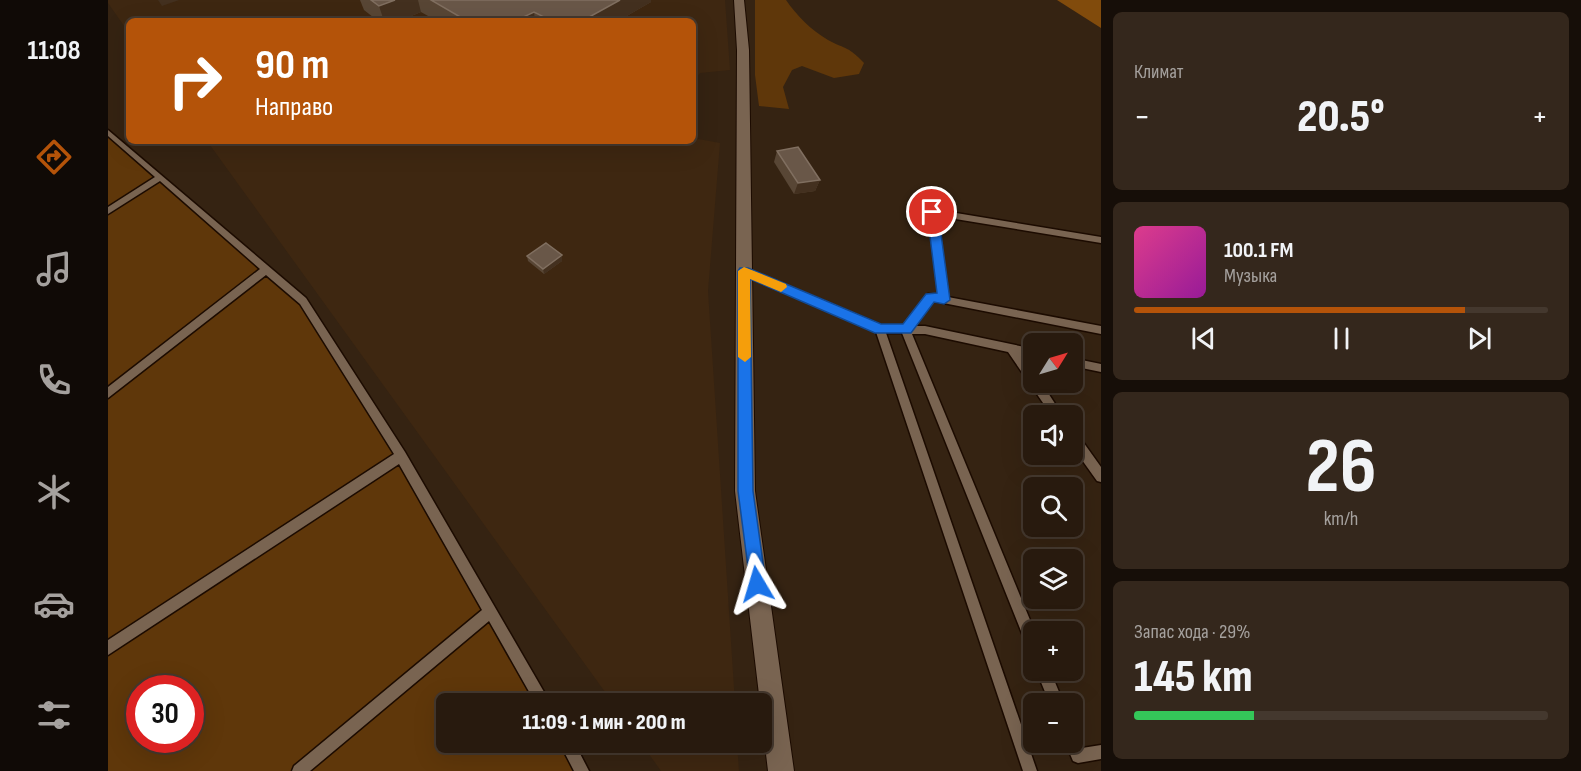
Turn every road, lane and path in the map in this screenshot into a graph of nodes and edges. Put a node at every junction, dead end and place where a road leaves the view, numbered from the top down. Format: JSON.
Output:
{"nodes":[{"id":1,"x":740,"y":0,"type":"edge"},
{"id":2,"x":108,"y":132,"type":"edge"},
{"id":3,"x":159,"y":178,"type":"junction"},
{"id":4,"x":108,"y":211,"type":"edge"},
{"id":5,"x":1101,"y":240,"type":"edge"},
{"id":6,"x":266,"y":270,"type":"junction"},
{"id":7,"x":744,"y":271,"type":"junction"},
{"id":8,"x":944,"y":300,"type":"junction"},
{"id":9,"x":880,"y":329,"type":"junction"},
{"id":10,"x":906,"y":330,"type":"junction"},
{"id":11,"x":1101,"y":330,"type":"edge"},
{"id":12,"x":1012,"y":349,"type":"junction"},
{"id":13,"x":1023,"y":352,"type":"edge"},
{"id":14,"x":1083,"y":364,"type":"edge"},
{"id":15,"x":1023,"y":365,"type":"edge"},
{"id":16,"x":1101,"y":368,"type":"edge"},
{"id":17,"x":108,"y":393,"type":"edge"},
{"id":18,"x":1083,"y":452,"type":"edge"},
{"id":19,"x":401,"y":456,"type":"junction"},
{"id":20,"x":1101,"y":477,"type":"edge"},
{"id":21,"x":491,"y":611,"type":"junction"},
{"id":22,"x":1024,"y":621,"type":"edge"},
{"id":23,"x":108,"y":648,"type":"edge"},
{"id":24,"x":537,"y":693,"type":"edge"},
{"id":25,"x":1101,"y":752,"type":"edge"},
{"id":26,"x":572,"y":753,"type":"edge"},
{"id":27,"x":1077,"y":753,"type":"edge"},
{"id":28,"x":299,"y":771,"type":"edge"},
{"id":29,"x":582,"y":771,"type":"edge"},
{"id":30,"x":781,"y":771,"type":"edge"},
{"id":31,"x":1030,"y":771,"type":"edge"}],
"edges":[{"from":1,"to":7,"type":"street"},
{"from":2,"to":3,"type":"lane"},
{"from":3,"to":4,"type":"lane"},
{"from":3,"to":6,"type":"lane"},
{"from":5,"to":8,"type":"lane"},
{"from":6,"to":17,"type":"lane"},
{"from":6,"to":19,"type":"lane"},
{"from":7,"to":9,"type":"lane"},
{"from":7,"to":30,"type":"street"},
{"from":8,"to":10,"type":"lane"},
{"from":8,"to":11,"type":"lane"},
{"from":9,"to":10,"type":"lane"},
{"from":9,"to":31,"type":"lane"},
{"from":10,"to":12,"type":"lane"},
{"from":10,"to":22,"type":"lane"},
{"from":12,"to":13,"type":"lane"},
{"from":12,"to":15,"type":"lane"},
{"from":14,"to":16,"type":"lane"},
{"from":18,"to":20,"type":"lane"},
{"from":19,"to":21,"type":"lane"},
{"from":19,"to":23,"type":"lane"},
{"from":21,"to":24,"type":"lane"},
{"from":21,"to":28,"type":"lane"},
{"from":25,"to":27,"type":"lane"},
{"from":26,"to":29,"type":"lane"}]}
